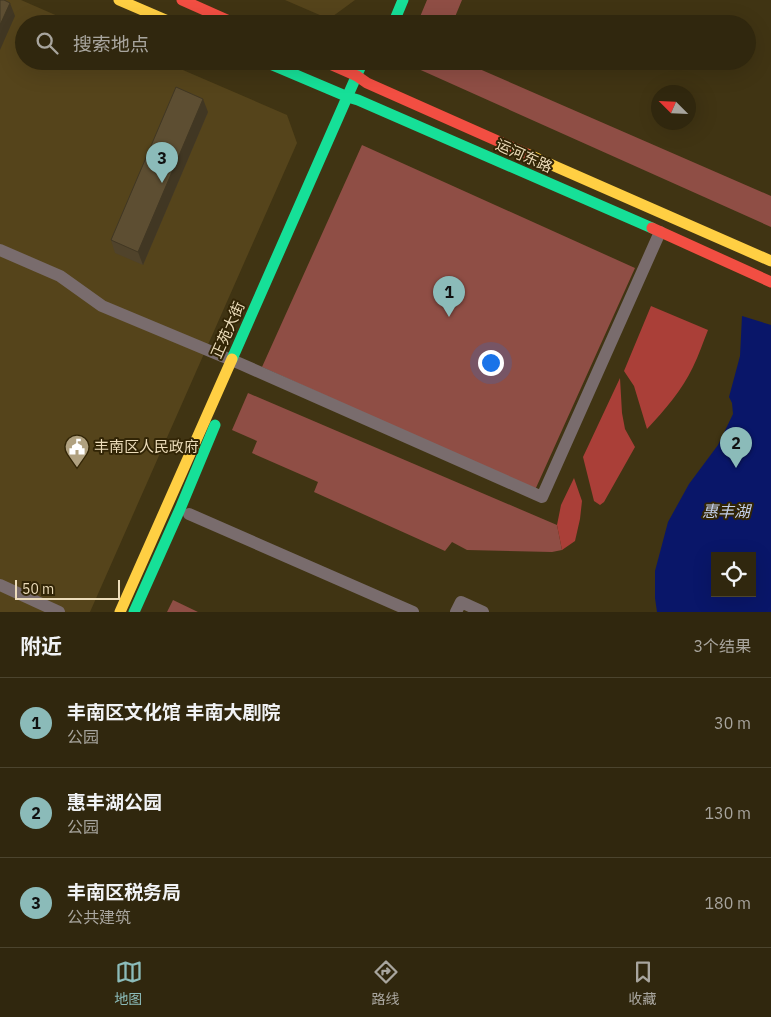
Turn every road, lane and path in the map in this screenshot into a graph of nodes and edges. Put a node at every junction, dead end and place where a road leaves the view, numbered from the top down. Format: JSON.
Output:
{"nodes":[{"id":1,"x":119,"y":0,"type":"edge"},
{"id":2,"x":182,"y":0,"type":"edge"},
{"id":3,"x":403,"y":0,"type":"edge"},
{"id":4,"x":154,"y":15,"type":"edge"},
{"id":5,"x":216,"y":15,"type":"edge"},
{"id":6,"x":397,"y":15,"type":"edge"},
{"id":7,"x":284,"y":70,"type":"edge"},
{"id":8,"x":345,"y":70,"type":"edge"},
{"id":9,"x":364,"y":70,"type":"edge"},
{"id":10,"x":364,"y":78,"type":"junction"},
{"id":11,"x":353,"y":99,"type":"junction"},
{"id":12,"x":660,"y":232,"type":"junction"},
{"id":13,"x":0,"y":250,"type":"edge"},
{"id":14,"x":771,"y":261,"type":"edge"},
{"id":15,"x":771,"y":282,"type":"edge"},
{"id":16,"x":236,"y":362,"type":"junction"},
{"id":17,"x":189,"y":514,"type":"dead end"},
{"id":18,"x":0,"y":585,"type":"edge"},
{"id":19,"x":59,"y":612,"type":"edge"},
{"id":20,"x":120,"y":612,"type":"edge"},
{"id":21,"x":134,"y":612,"type":"edge"},
{"id":22,"x":413,"y":612,"type":"edge"},
{"id":23,"x":456,"y":612,"type":"edge"},
{"id":24,"x":483,"y":612,"type":"edge"}],
"edges":[{"from":1,"to":4,"type":"main road"},
{"from":2,"to":5,"type":"main road"},
{"from":3,"to":6,"type":"main road"},
{"from":7,"to":11,"type":"main road","name":"运河东路"},
{"from":8,"to":10,"type":"main road","name":"运河东路"},
{"from":9,"to":10,"type":"main road","name":"正苑大街"},
{"from":10,"to":11,"type":"main road","name":"正苑大街"},
{"from":10,"to":14,"type":"main road","name":"运河东路"},
{"from":11,"to":12,"type":"main road","name":"运河东路"},
{"from":11,"to":16,"type":"main road","name":"正苑大街"},
{"from":12,"to":15,"type":"main road","name":"运河东路"},
{"from":12,"to":16,"type":"street"},
{"from":13,"to":16,"type":"street"},
{"from":16,"to":20,"type":"main road","name":"正苑大街"},
{"from":16,"to":21,"type":"main road","name":"正苑大街"},
{"from":17,"to":22,"type":"street"},
{"from":18,"to":19,"type":"street"},
{"from":23,"to":24,"type":"street"}]}
